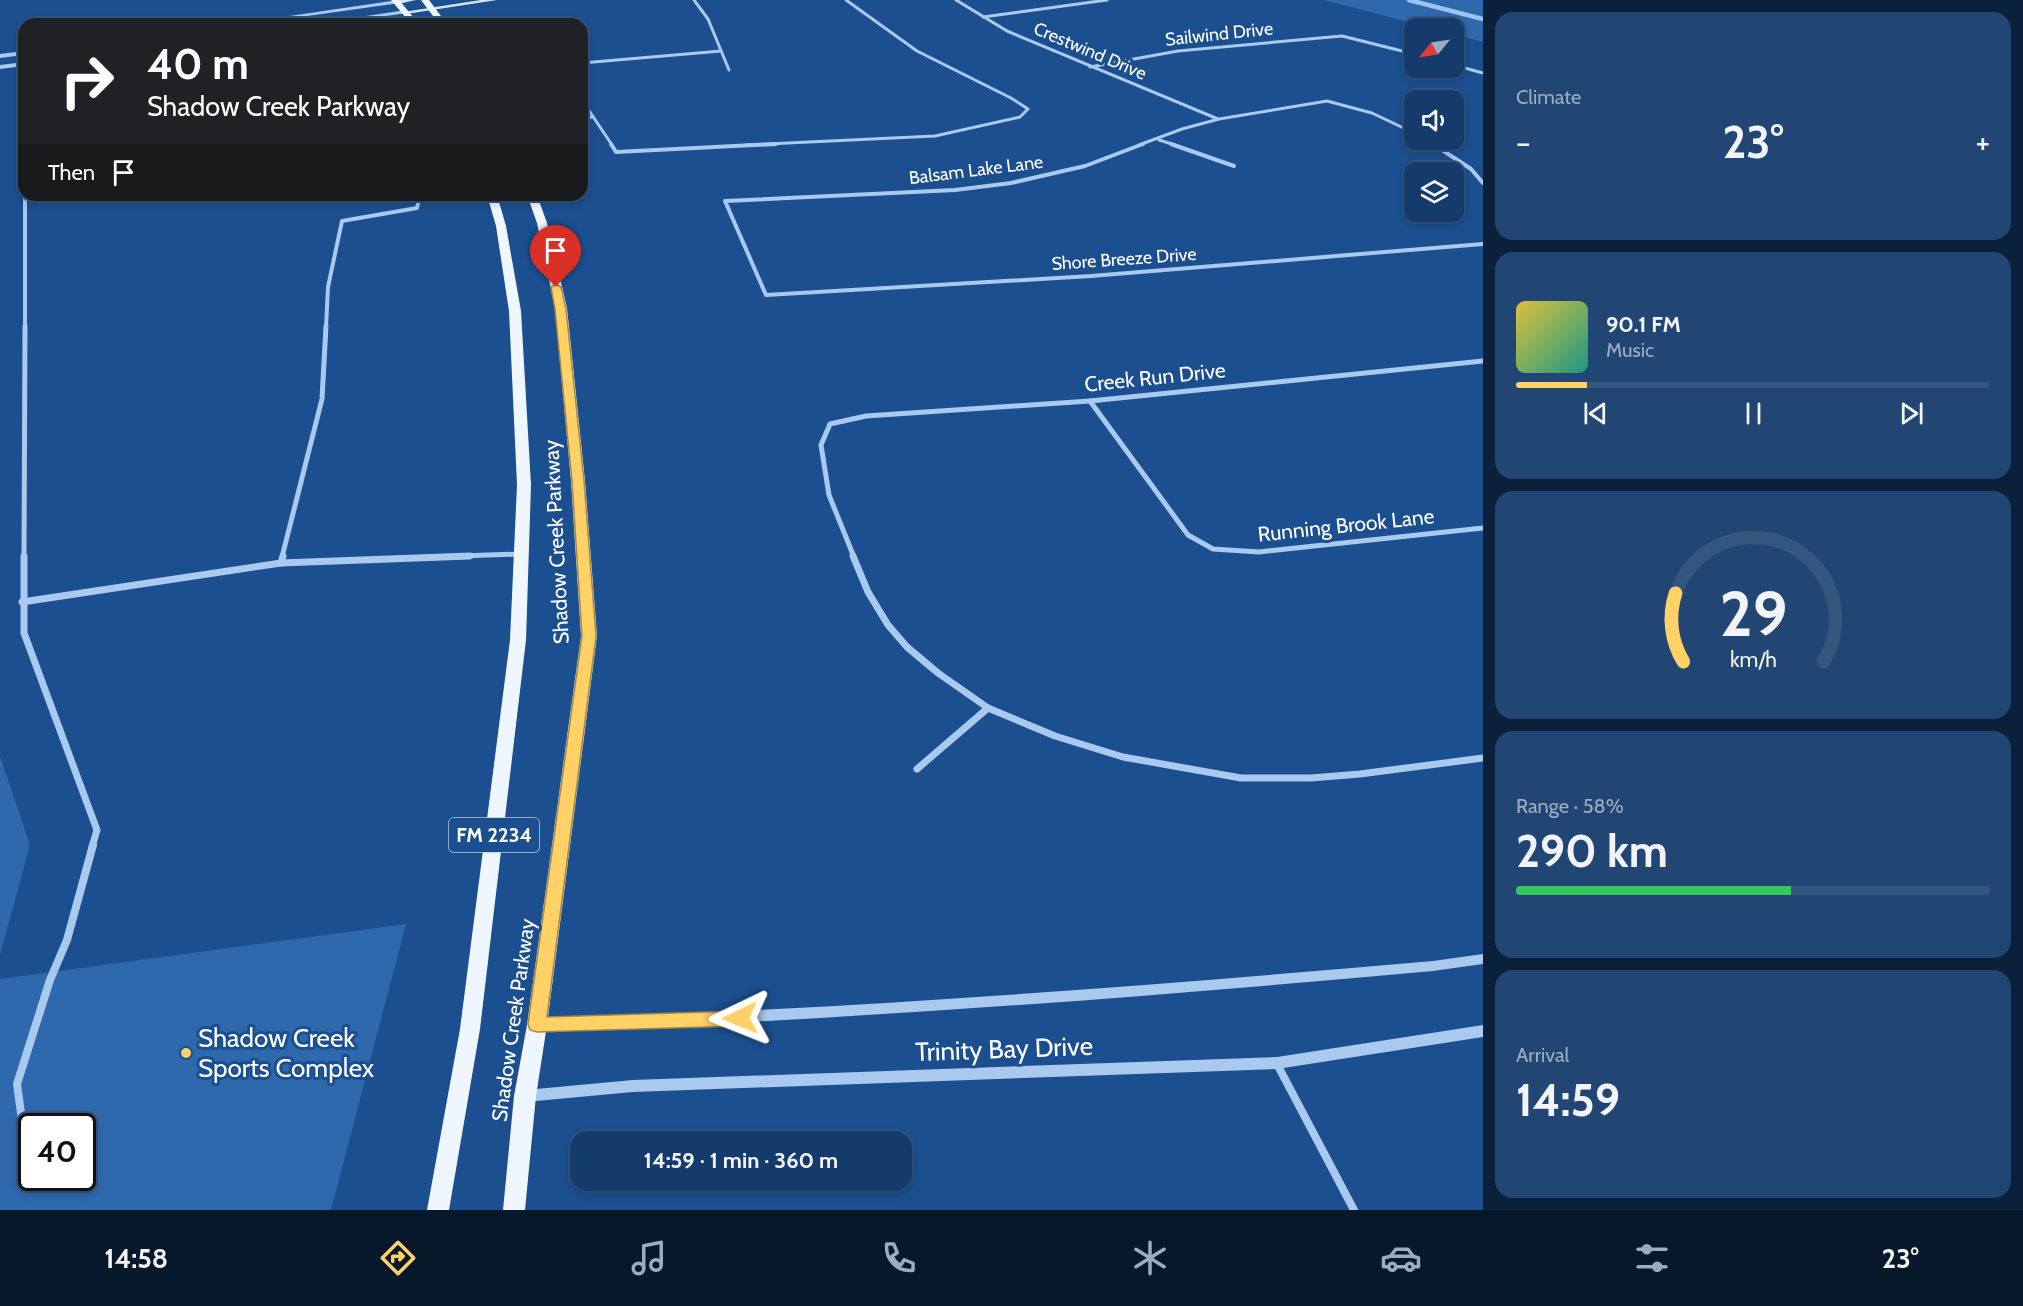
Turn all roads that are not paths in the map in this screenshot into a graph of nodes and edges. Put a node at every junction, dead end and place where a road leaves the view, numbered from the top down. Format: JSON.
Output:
{"nodes":[{"id":1,"x":413,"y":0,"type":"edge"},
{"id":2,"x":426,"y":0,"type":"edge"},
{"id":3,"x":494,"y":0,"type":"edge"},
{"id":4,"x":694,"y":0,"type":"edge"},
{"id":5,"x":846,"y":0,"type":"edge"},
{"id":6,"x":956,"y":0,"type":"edge"},
{"id":7,"x":1107,"y":0,"type":"edge"},
{"id":8,"x":397,"y":1,"type":"edge"},
{"id":9,"x":432,"y":9,"type":"junction"},
{"id":10,"x":406,"y":12,"type":"junction"},
{"id":11,"x":982,"y":17,"type":"junction"},
{"id":12,"x":280,"y":18,"type":"edge"},
{"id":13,"x":361,"y":18,"type":"edge"},
{"id":14,"x":410,"y":18,"type":"edge"},
{"id":15,"x":439,"y":18,"type":"edge"},
{"id":16,"x":721,"y":51,"type":"junction"},
{"id":17,"x":1404,"y":51,"type":"edge"},
{"id":18,"x":18,"y":54,"type":"edge"},
{"id":19,"x":0,"y":56,"type":"edge"},
{"id":20,"x":588,"y":62,"type":"edge"},
{"id":21,"x":18,"y":65,"type":"edge"},
{"id":22,"x":0,"y":67,"type":"edge"},
{"id":23,"x":1090,"y":67,"type":"junction"},
{"id":24,"x":1464,"y":68,"type":"edge"},
{"id":25,"x":729,"y":70,"type":"dead end"},
{"id":26,"x":1483,"y":73,"type":"edge"},
{"id":27,"x":588,"y":111,"type":"edge"},
{"id":28,"x":588,"y":117,"type":"edge"},
{"id":29,"x":593,"y":117,"type":"junction"},
{"id":30,"x":1219,"y":119,"type":"junction"},
{"id":31,"x":1404,"y":128,"type":"edge"},
{"id":32,"x":1158,"y":140,"type":"junction"},
{"id":33,"x":1442,"y":150,"type":"edge"},
{"id":34,"x":1234,"y":166,"type":"dead end"},
{"id":35,"x":1483,"y":183,"type":"edge"},
{"id":36,"x":25,"y":201,"type":"edge"},
{"id":37,"x":419,"y":201,"type":"edge"},
{"id":38,"x":494,"y":201,"type":"edge"},
{"id":39,"x":534,"y":201,"type":"edge"},
{"id":40,"x":1483,"y":244,"type":"edge"},
{"id":41,"x":766,"y":295,"type":"joint"},
{"id":42,"x":1483,"y":361,"type":"edge"},
{"id":43,"x":1090,"y":401,"type":"junction"},
{"id":44,"x":1483,"y":528,"type":"edge"},
{"id":45,"x":522,"y":554,"type":"junction"},
{"id":46,"x":281,"y":563,"type":"junction"},
{"id":47,"x":22,"y":602,"type":"junction"},
{"id":48,"x":988,"y":708,"type":"junction"},
{"id":49,"x":1483,"y":758,"type":"edge"},
{"id":50,"x":917,"y":769,"type":"dead end"},
{"id":51,"x":1483,"y":959,"type":"edge"},
{"id":52,"x":537,"y":1024,"type":"junction"},
{"id":53,"x":1483,"y":1031,"type":"edge"},
{"id":54,"x":1277,"y":1063,"type":"junction"},
{"id":55,"x":525,"y":1096,"type":"junction"},
{"id":56,"x":21,"y":1113,"type":"edge"},
{"id":57,"x":438,"y":1210,"type":"edge"},
{"id":58,"x":514,"y":1210,"type":"edge"},
{"id":59,"x":1354,"y":1210,"type":"edge"}],
"edges":[{"from":1,"to":8,"type":"main road"},
{"from":2,"to":9,"type":"main road"},
{"from":3,"to":9,"type":"main road"},
{"from":4,"to":16,"type":"street"},
{"from":5,"to":29,"type":"street"},
{"from":6,"to":11,"type":"street","name":"Crestwind Drive"},
{"from":7,"to":11,"type":"street"},
{"from":8,"to":10,"type":"main road"},
{"from":8,"to":12,"type":"street"},
{"from":9,"to":10,"type":"main road"},
{"from":9,"to":15,"type":"main road"},
{"from":10,"to":13,"type":"street"},
{"from":10,"to":14,"type":"main road"},
{"from":11,"to":23,"type":"street","name":"Crestwind Drive"},
{"from":16,"to":20,"type":"street"},
{"from":16,"to":25,"type":"street"},
{"from":17,"to":23,"type":"street","name":"Sailwind Drive"},
{"from":18,"to":19,"type":"street"},
{"from":21,"to":22,"type":"street"},
{"from":23,"to":30,"type":"street","name":"Crestwind Drive"},
{"from":24,"to":26,"type":"street"},
{"from":27,"to":29,"type":"street"},
{"from":28,"to":29,"type":"street"},
{"from":30,"to":31,"type":"street","name":"Balsam Lake Lane"},
{"from":30,"to":32,"type":"street","name":"Balsam Lake Lane"},
{"from":32,"to":34,"type":"street"},
{"from":32,"to":41,"type":"street","name":"Balsam Lake Lane"},
{"from":33,"to":35,"type":"street"},
{"from":36,"to":47,"type":"street"},
{"from":37,"to":46,"type":"street"},
{"from":38,"to":45,"type":"main road","name":"Shadow Creek Parkway","number":"FM 2234"},
{"from":39,"to":52,"type":"main road","name":"Shadow Creek Parkway","number":"FM 2234"},
{"from":40,"to":41,"type":"street","name":"Shore Breeze Drive"},
{"from":42,"to":43,"type":"street","name":"Creek Run Drive"},
{"from":43,"to":44,"type":"street","name":"Running Brook Lane"},
{"from":43,"to":48,"type":"street","name":"Creek Run Drive"},
{"from":45,"to":46,"type":"street"},
{"from":45,"to":57,"type":"main road","name":"Shadow Creek Parkway","number":"FM 2234"},
{"from":46,"to":47,"type":"street"},
{"from":47,"to":56,"type":"street"},
{"from":48,"to":49,"type":"street"},
{"from":48,"to":50,"type":"street"},
{"from":51,"to":52,"type":"street","name":"Trinity Bay Drive"},
{"from":52,"to":55,"type":"main road","name":"Shadow Creek Parkway","number":"FM 2234"},
{"from":53,"to":54,"type":"street","name":"Trinity Bay Drive"},
{"from":54,"to":55,"type":"street","name":"Trinity Bay Drive"},
{"from":54,"to":59,"type":"street"},
{"from":55,"to":58,"type":"main road","name":"Shadow Creek Parkway","number":"FM 2234"}]}
